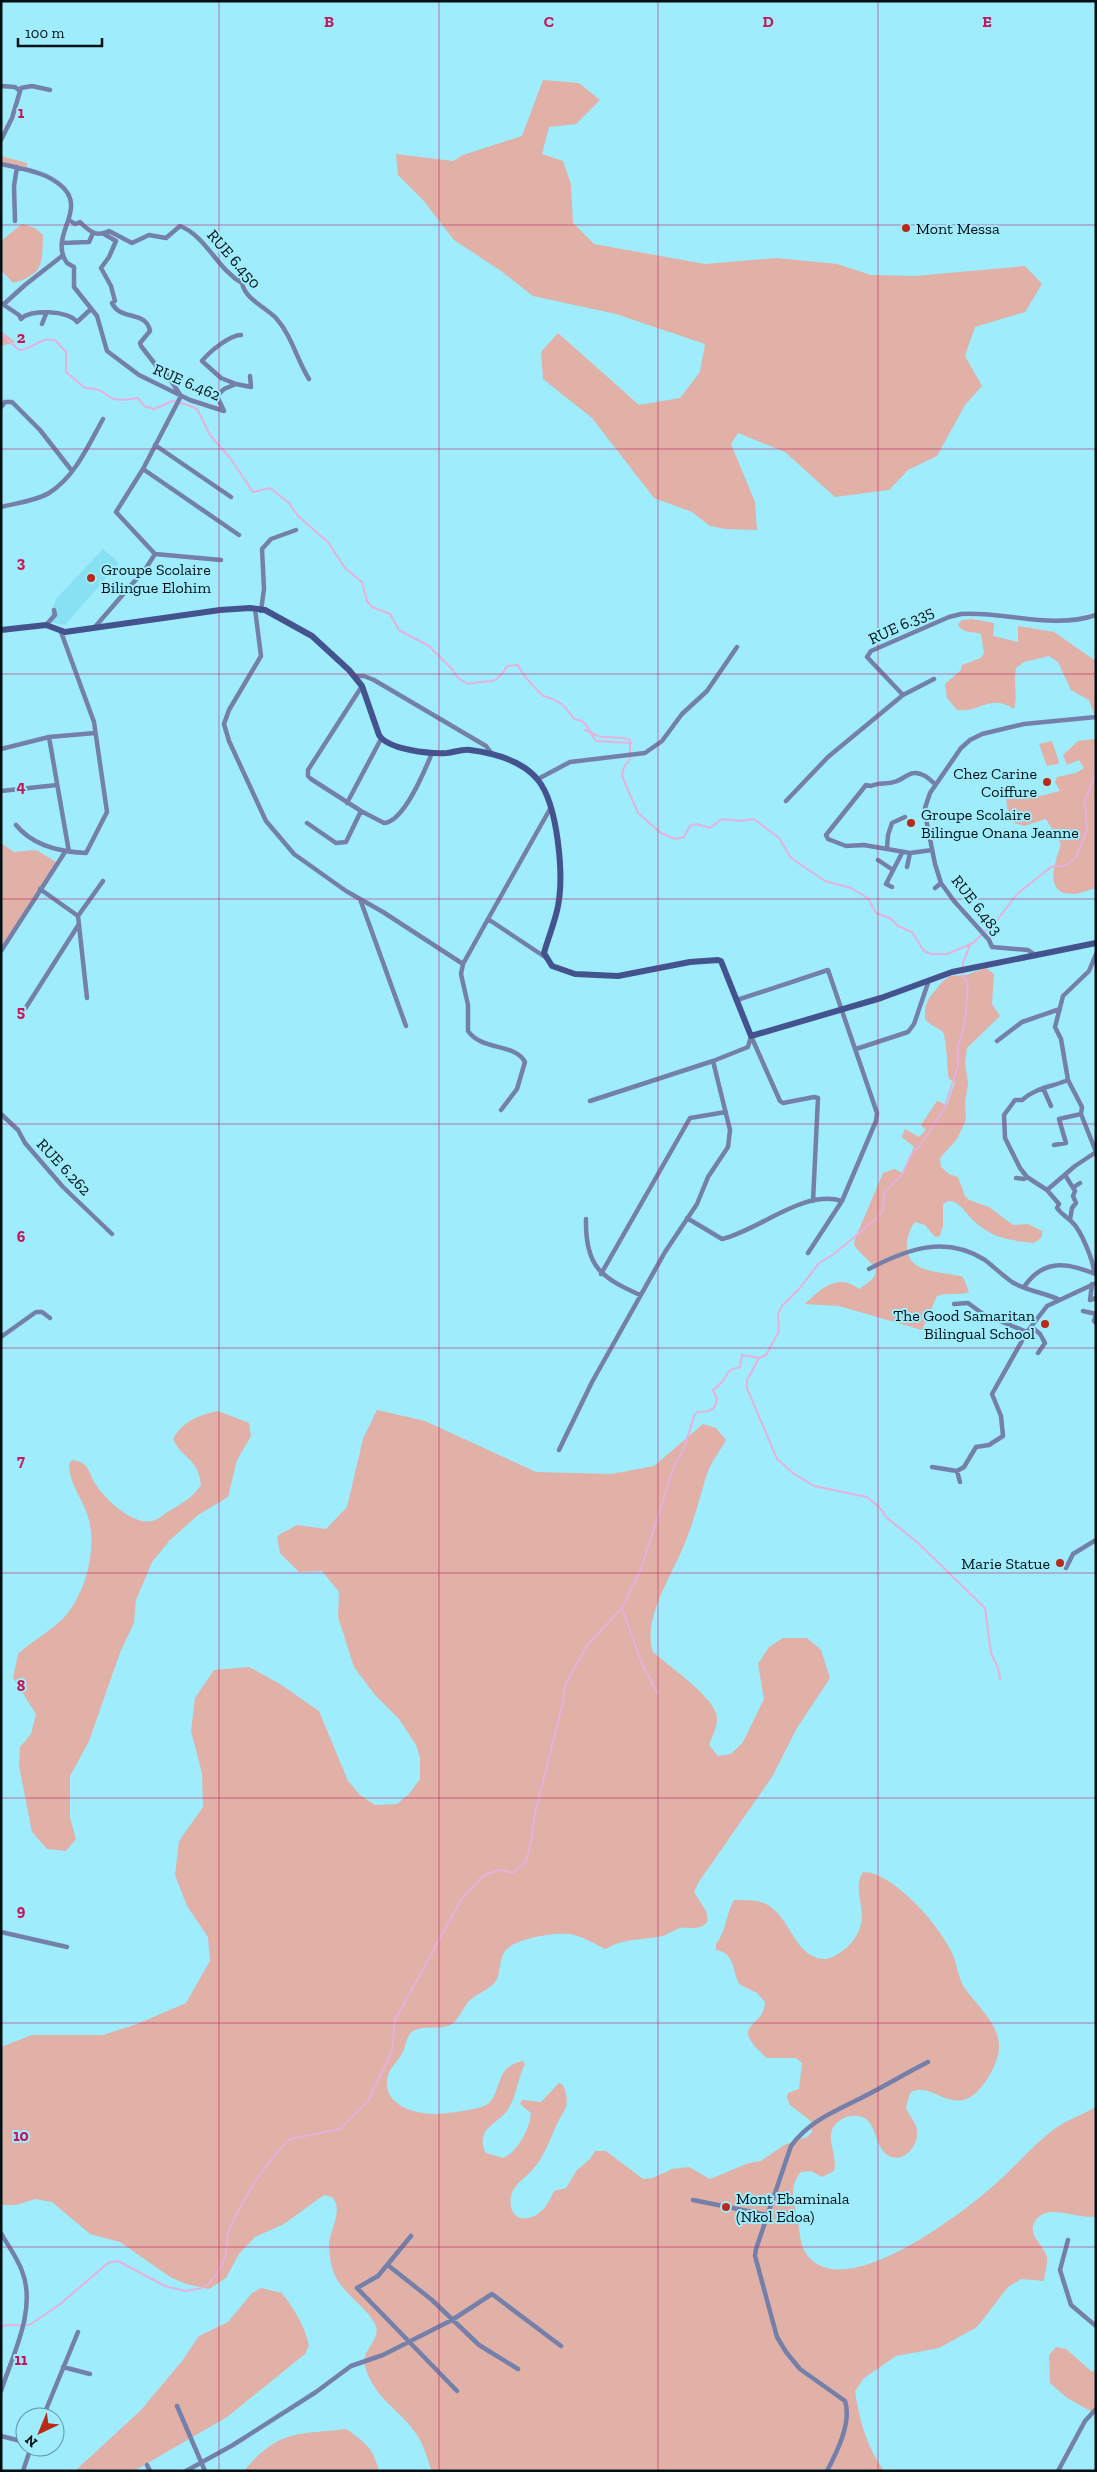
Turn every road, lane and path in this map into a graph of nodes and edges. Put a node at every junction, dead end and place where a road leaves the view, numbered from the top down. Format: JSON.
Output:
{"nodes":[{"id":1,"x":1,"y":86,"type":"edge"},
{"id":2,"x":50,"y":90,"type":"dead end"},
{"id":3,"x":20,"y":91,"type":"junction"},
{"id":4,"x":1,"y":140,"type":"edge"},
{"id":5,"x":1,"y":164,"type":"edge"},
{"id":6,"x":16,"y":167,"type":"junction"},
{"id":7,"x":69,"y":220,"type":"junction"},
{"id":8,"x":15,"y":221,"type":"dead end"},
{"id":9,"x":93,"y":233,"type":"junction"},
{"id":10,"x":104,"y":234,"type":"junction"},
{"id":11,"x":62,"y":243,"type":"junction"},
{"id":12,"x":62,"y":256,"type":"junction"},
{"id":13,"x":6,"y":292,"type":"dead end"},
{"id":14,"x":12,"y":297,"type":"junction"},
{"id":15,"x":3,"y":303,"type":"edge"},
{"id":16,"x":91,"y":309,"type":"junction"},
{"id":17,"x":46,"y":314,"type":"junction"},
{"id":18,"x":42,"y":324,"type":"dead end"},
{"id":19,"x":242,"y":335,"type":"dead end"},
{"id":20,"x":250,"y":376,"type":"dead end"},
{"id":21,"x":309,"y":379,"type":"dead end"},
{"id":22,"x":236,"y":384,"type":"junction"},
{"id":23,"x":181,"y":396,"type":"junction"},
{"id":24,"x":1,"y":407,"type":"edge"},
{"id":25,"x":103,"y":418,"type":"dead end"},
{"id":26,"x":155,"y":446,"type":"junction"},
{"id":27,"x":142,"y":469,"type":"junction"},
{"id":28,"x":72,"y":471,"type":"junction"},
{"id":29,"x":231,"y":497,"type":"dead end"},
{"id":30,"x":1,"y":507,"type":"edge"},
{"id":31,"x":296,"y":530,"type":"dead end"},
{"id":32,"x":240,"y":534,"type":"dead end"},
{"id":33,"x":155,"y":554,"type":"junction"},
{"id":34,"x":221,"y":560,"type":"dead end"},
{"id":35,"x":54,"y":610,"type":"dead end"},
{"id":36,"x":258,"y":610,"type":"junction"},
{"id":37,"x":1096,"y":615,"type":"edge"},
{"id":38,"x":46,"y":626,"type":"junction"},
{"id":39,"x":94,"y":628,"type":"junction"},
{"id":40,"x":1,"y":630,"type":"edge"},
{"id":41,"x":62,"y":632,"type":"junction"},
{"id":42,"x":736,"y":647,"type":"dead end"},
{"id":43,"x":354,"y":676,"type":"junction"},
{"id":44,"x":934,"y":678,"type":"dead end"},
{"id":45,"x":362,"y":686,"type":"junction"},
{"id":46,"x":903,"y":694,"type":"junction"},
{"id":47,"x":1096,"y":717,"type":"edge"},
{"id":48,"x":96,"y":733,"type":"junction"},
{"id":49,"x":49,"y":737,"type":"junction"},
{"id":50,"x":381,"y":739,"type":"junction"},
{"id":51,"x":1,"y":749,"type":"edge"},
{"id":52,"x":432,"y":753,"type":"junction"},
{"id":53,"x":492,"y":754,"type":"junction"},
{"id":54,"x":538,"y":779,"type":"junction"},
{"id":55,"x":935,"y":784,"type":"junction"},
{"id":56,"x":57,"y":785,"type":"junction"},
{"id":57,"x":1,"y":791,"type":"edge"},
{"id":58,"x":786,"y":801,"type":"dead end"},
{"id":59,"x":347,"y":803,"type":"junction"},
{"id":60,"x":550,"y":809,"type":"junction"},
{"id":61,"x":360,"y":811,"type":"junction"},
{"id":62,"x":905,"y":817,"type":"dead end"},
{"id":63,"x":307,"y":823,"type":"dead end"},
{"id":64,"x":16,"y":825,"type":"dead end"},
{"id":65,"x":887,"y":848,"type":"junction"},
{"id":66,"x":932,"y":850,"type":"junction"},
{"id":67,"x":67,"y":852,"type":"junction"},
{"id":68,"x":902,"y":853,"type":"junction"},
{"id":69,"x":910,"y":853,"type":"junction"},
{"id":70,"x":878,"y":860,"type":"dead end"},
{"id":71,"x":907,"y":867,"type":"dead end"},
{"id":72,"x":893,"y":870,"type":"junction"},
{"id":73,"x":103,"y":881,"type":"dead end"},
{"id":74,"x":941,"y":884,"type":"junction"},
{"id":75,"x":892,"y":887,"type":"dead end"},
{"id":76,"x":934,"y":888,"type":"dead end"},
{"id":77,"x":40,"y":889,"type":"junction"},
{"id":78,"x":360,"y":899,"type":"junction"},
{"id":79,"x":78,"y":916,"type":"junction"},
{"id":80,"x":488,"y":919,"type":"junction"},
{"id":81,"x":79,"y":924,"type":"junction"},
{"id":82,"x":1096,"y":943,"type":"edge"},
{"id":83,"x":1,"y":951,"type":"edge"},
{"id":84,"x":1034,"y":954,"type":"junction"},
{"id":85,"x":1096,"y":954,"type":"edge"},
{"id":86,"x":545,"y":957,"type":"junction"},
{"id":87,"x":1095,"y":961,"type":"edge"},
{"id":88,"x":463,"y":964,"type":"junction"},
{"id":89,"x":930,"y":979,"type":"junction"},
{"id":90,"x":87,"y":998,"type":"dead end"},
{"id":91,"x":737,"y":1000,"type":"junction"},
{"id":92,"x":1060,"y":1008,"type":"junction"},
{"id":93,"x":25,"y":1009,"type":"dead end"},
{"id":94,"x":841,"y":1009,"type":"junction"},
{"id":95,"x":406,"y":1026,"type":"dead end"},
{"id":96,"x":751,"y":1036,"type":"junction"},
{"id":97,"x":997,"y":1041,"type":"dead end"},
{"id":98,"x":856,"y":1049,"type":"junction"},
{"id":99,"x":713,"y":1062,"type":"junction"},
{"id":100,"x":1068,"y":1080,"type":"junction"},
{"id":101,"x":1043,"y":1088,"type":"junction"},
{"id":102,"x":590,"y":1101,"type":"dead end"},
{"id":103,"x":1051,"y":1106,"type":"dead end"},
{"id":104,"x":501,"y":1110,"type":"dead end"},
{"id":105,"x":726,"y":1112,"type":"junction"},
{"id":106,"x":1,"y":1114,"type":"edge"},
{"id":107,"x":1081,"y":1114,"type":"junction"},
{"id":108,"x":1054,"y":1145,"type":"dead end"},
{"id":109,"x":1096,"y":1152,"type":"edge"},
{"id":110,"x":1065,"y":1175,"type":"junction"},
{"id":111,"x":1027,"y":1177,"type":"junction"},
{"id":112,"x":1016,"y":1178,"type":"dead end"},
{"id":113,"x":1080,"y":1183,"type":"dead end"},
{"id":114,"x":1074,"y":1187,"type":"junction"},
{"id":115,"x":1047,"y":1190,"type":"junction"},
{"id":116,"x":813,"y":1201,"type":"junction"},
{"id":117,"x":842,"y":1201,"type":"junction"},
{"id":118,"x":687,"y":1218,"type":"junction"},
{"id":119,"x":586,"y":1219,"type":"dead end"},
{"id":120,"x":1070,"y":1220,"type":"junction"},
{"id":121,"x":112,"y":1234,"type":"dead end"},
{"id":122,"x":808,"y":1253,"type":"dead end"},
{"id":123,"x":869,"y":1268,"type":"dead end"},
{"id":124,"x":601,"y":1274,"type":"junction"},
{"id":125,"x":1095,"y":1274,"type":"edge"},
{"id":126,"x":1094,"y":1284,"type":"edge"},
{"id":127,"x":1024,"y":1287,"type":"junction"},
{"id":128,"x":640,"y":1295,"type":"junction"},
{"id":129,"x":1096,"y":1298,"type":"edge"},
{"id":130,"x":1058,"y":1299,"type":"junction"},
{"id":131,"x":954,"y":1304,"type":"dead end"},
{"id":132,"x":1083,"y":1311,"type":"dead end"},
{"id":133,"x":1096,"y":1314,"type":"edge"},
{"id":134,"x":50,"y":1318,"type":"dead end"},
{"id":135,"x":1096,"y":1323,"type":"edge"},
{"id":136,"x":1032,"y":1327,"type":"junction"},
{"id":137,"x":1027,"y":1332,"type":"junction"},
{"id":138,"x":1,"y":1337,"type":"edge"},
{"id":139,"x":1038,"y":1353,"type":"dead end"},
{"id":140,"x":559,"y":1450,"type":"dead end"},
{"id":141,"x":932,"y":1467,"type":"dead end"},
{"id":142,"x":957,"y":1471,"type":"junction"},
{"id":143,"x":960,"y":1482,"type":"dead end"},
{"id":144,"x":1096,"y":1540,"type":"edge"},
{"id":145,"x":1066,"y":1568,"type":"dead end"},
{"id":146,"x":1,"y":1932,"type":"edge"},
{"id":147,"x":67,"y":1947,"type":"dead end"},
{"id":148,"x":928,"y":2062,"type":"dead end"},
{"id":149,"x":694,"y":2200,"type":"dead end"},
{"id":150,"x":768,"y":2215,"type":"junction"},
{"id":151,"x":1,"y":2234,"type":"edge"},
{"id":152,"x":411,"y":2236,"type":"dead end"},
{"id":153,"x":1068,"y":2240,"type":"dead end"},
{"id":154,"x":389,"y":2266,"type":"junction"},
{"id":155,"x":452,"y":2320,"type":"junction"},
{"id":156,"x":1096,"y":2326,"type":"edge"},
{"id":157,"x":78,"y":2332,"type":"dead end"},
{"id":158,"x":408,"y":2343,"type":"junction"},
{"id":159,"x":561,"y":2346,"type":"dead end"},
{"id":160,"x":63,"y":2367,"type":"junction"},
{"id":161,"x":518,"y":2369,"type":"dead end"},
{"id":162,"x":90,"y":2374,"type":"dead end"},
{"id":163,"x":1,"y":2391,"type":"edge"},
{"id":164,"x":457,"y":2391,"type":"dead end"},
{"id":165,"x":177,"y":2406,"type":"dead end"},
{"id":166,"x":47,"y":2407,"type":"edge"},
{"id":167,"x":1096,"y":2410,"type":"edge"},
{"id":168,"x":1,"y":2436,"type":"edge"},
{"id":169,"x":15,"y":2440,"type":"edge"},
{"id":170,"x":28,"y":2457,"type":"edge"},
{"id":171,"x":201,"y":2461,"type":"junction"},
{"id":172,"x":147,"y":2466,"type":"dead end"},
{"id":173,"x":23,"y":2471,"type":"edge"},
{"id":174,"x":150,"y":2471,"type":"edge"},
{"id":175,"x":186,"y":2471,"type":"edge"},
{"id":176,"x":205,"y":2471,"type":"edge"},
{"id":177,"x":827,"y":2471,"type":"edge"},
{"id":178,"x":1058,"y":2471,"type":"edge"}],
"edges":[{"from":1,"to":3,"type":"street"},
{"from":2,"to":3,"type":"street"},
{"from":3,"to":4,"type":"street"},
{"from":5,"to":6,"type":"street"},
{"from":6,"to":7,"type":"street"},
{"from":6,"to":8,"type":"street"},
{"from":7,"to":9,"type":"street","name":"RUE 6.450"},
{"from":7,"to":11,"type":"street"},
{"from":9,"to":10,"type":"street","name":"RUE 6.450"},
{"from":9,"to":11,"type":"street"},
{"from":10,"to":21,"type":"street","name":"RUE 6.450"},
{"from":10,"to":23,"type":"street"},
{"from":11,"to":12,"type":"street"},
{"from":12,"to":14,"type":"street"},
{"from":12,"to":16,"type":"street","name":"RUE 6.462"},
{"from":13,"to":14,"type":"street"},
{"from":14,"to":15,"type":"street"},
{"from":15,"to":17,"type":"street"},
{"from":16,"to":17,"type":"street"},
{"from":16,"to":23,"type":"street","name":"RUE 6.462"},
{"from":17,"to":18,"type":"street"},
{"from":19,"to":22,"type":"street","name":"RUE 6.462"},
{"from":20,"to":22,"type":"street"},
{"from":22,"to":23,"type":"street","name":"RUE 6.462"},
{"from":23,"to":26,"type":"street"},
{"from":24,"to":28,"type":"street"},
{"from":25,"to":28,"type":"street"},
{"from":26,"to":27,"type":"street"},
{"from":26,"to":29,"type":"street"},
{"from":27,"to":32,"type":"street"},
{"from":27,"to":33,"type":"street"},
{"from":28,"to":30,"type":"street"},
{"from":31,"to":36,"type":"street"},
{"from":33,"to":34,"type":"street"},
{"from":33,"to":39,"type":"street"},
{"from":35,"to":38,"type":"street"},
{"from":36,"to":39,"type":"street"},
{"from":36,"to":43,"type":"street"},
{"from":36,"to":78,"type":"street"},
{"from":37,"to":46,"type":"street","name":"RUE 6.335"},
{"from":38,"to":40,"type":"street"},
{"from":38,"to":41,"type":"street"},
{"from":39,"to":41,"type":"street"},
{"from":41,"to":48,"type":"street"},
{"from":42,"to":54,"type":"street"},
{"from":43,"to":45,"type":"street"},
{"from":43,"to":53,"type":"street"},
{"from":44,"to":46,"type":"street"},
{"from":45,"to":50,"type":"street"},
{"from":45,"to":59,"type":"street"},
{"from":46,"to":58,"type":"street"},
{"from":47,"to":55,"type":"street","name":"RUE 6.483"},
{"from":48,"to":49,"type":"street"},
{"from":48,"to":67,"type":"street"},
{"from":49,"to":51,"type":"street"},
{"from":49,"to":56,"type":"street"},
{"from":50,"to":52,"type":"street"},
{"from":50,"to":59,"type":"street"},
{"from":52,"to":53,"type":"street"},
{"from":52,"to":61,"type":"street"},
{"from":53,"to":54,"type":"street"},
{"from":54,"to":60,"type":"street"},
{"from":55,"to":65,"type":"street"},
{"from":55,"to":66,"type":"street","name":"RUE 6.483"},
{"from":56,"to":57,"type":"street"},
{"from":56,"to":67,"type":"street"},
{"from":59,"to":61,"type":"street"},
{"from":60,"to":80,"type":"street"},
{"from":60,"to":86,"type":"street"},
{"from":61,"to":63,"type":"street"},
{"from":62,"to":65,"type":"street"},
{"from":64,"to":67,"type":"street"},
{"from":65,"to":68,"type":"street"},
{"from":66,"to":69,"type":"street"},
{"from":66,"to":74,"type":"street","name":"RUE 6.483"},
{"from":67,"to":77,"type":"street"},
{"from":68,"to":69,"type":"street"},
{"from":68,"to":72,"type":"street"},
{"from":69,"to":71,"type":"street"},
{"from":70,"to":72,"type":"street"},
{"from":72,"to":75,"type":"street"},
{"from":73,"to":79,"type":"street"},
{"from":74,"to":76,"type":"street"},
{"from":74,"to":84,"type":"street","name":"RUE 6.483"},
{"from":77,"to":79,"type":"street"},
{"from":77,"to":83,"type":"street"},
{"from":78,"to":88,"type":"street"},
{"from":78,"to":95,"type":"street"},
{"from":79,"to":81,"type":"street"},
{"from":80,"to":86,"type":"street"},
{"from":80,"to":88,"type":"street"},
{"from":81,"to":90,"type":"street"},
{"from":81,"to":93,"type":"street"},
{"from":82,"to":84,"type":"street","name":"RUE 6.483"},
{"from":84,"to":89,"type":"street"},
{"from":85,"to":87,"type":"street"},
{"from":86,"to":91,"type":"street"},
{"from":87,"to":92,"type":"street"},
{"from":88,"to":104,"type":"street"},
{"from":89,"to":94,"type":"street"},
{"from":89,"to":98,"type":"street"},
{"from":91,"to":94,"type":"street"},
{"from":91,"to":96,"type":"street"},
{"from":92,"to":97,"type":"street"},
{"from":92,"to":100,"type":"street"},
{"from":94,"to":96,"type":"street"},
{"from":94,"to":98,"type":"street"},
{"from":96,"to":99,"type":"street"},
{"from":96,"to":116,"type":"street"},
{"from":98,"to":117,"type":"street"},
{"from":99,"to":102,"type":"street"},
{"from":99,"to":105,"type":"street"},
{"from":100,"to":101,"type":"street"},
{"from":100,"to":107,"type":"street"},
{"from":101,"to":103,"type":"street"},
{"from":101,"to":111,"type":"street"},
{"from":105,"to":118,"type":"street"},
{"from":105,"to":124,"type":"street"},
{"from":106,"to":121,"type":"street","name":"RUE 6.262"},
{"from":107,"to":108,"type":"street"},
{"from":107,"to":109,"type":"street"},
{"from":109,"to":110,"type":"street"},
{"from":110,"to":114,"type":"street"},
{"from":110,"to":115,"type":"street"},
{"from":111,"to":112,"type":"street"},
{"from":111,"to":115,"type":"street"},
{"from":113,"to":114,"type":"street"},
{"from":114,"to":120,"type":"street"},
{"from":115,"to":120,"type":"street"},
{"from":116,"to":117,"type":"street"},
{"from":116,"to":118,"type":"street"},
{"from":117,"to":122,"type":"street"},
{"from":118,"to":128,"type":"street"},
{"from":119,"to":124,"type":"street"},
{"from":120,"to":125,"type":"street"},
{"from":123,"to":127,"type":"street"},
{"from":124,"to":128,"type":"street"},
{"from":125,"to":127,"type":"street"},
{"from":126,"to":129,"type":"street"},
{"from":126,"to":130,"type":"street"},
{"from":127,"to":130,"type":"street"},
{"from":128,"to":140,"type":"street"},
{"from":130,"to":136,"type":"street"},
{"from":131,"to":137,"type":"street"},
{"from":132,"to":133,"type":"street"},
{"from":133,"to":135,"type":"street"},
{"from":134,"to":138,"type":"street"},
{"from":136,"to":137,"type":"street"},
{"from":136,"to":139,"type":"street"},
{"from":137,"to":142,"type":"street"},
{"from":141,"to":142,"type":"street"},
{"from":142,"to":143,"type":"street"},
{"from":144,"to":145,"type":"street"},
{"from":146,"to":147,"type":"street"},
{"from":148,"to":150,"type":"street"},
{"from":149,"to":150,"type":"street"},
{"from":150,"to":177,"type":"street"},
{"from":151,"to":163,"type":"street"},
{"from":152,"to":154,"type":"street"},
{"from":153,"to":156,"type":"street"},
{"from":154,"to":155,"type":"street"},
{"from":154,"to":158,"type":"street"},
{"from":155,"to":158,"type":"street"},
{"from":155,"to":159,"type":"street"},
{"from":155,"to":161,"type":"street"},
{"from":157,"to":160,"type":"street"},
{"from":158,"to":164,"type":"street"},
{"from":158,"to":171,"type":"street"},
{"from":160,"to":162,"type":"street"},
{"from":160,"to":166,"type":"street"},
{"from":165,"to":171,"type":"street"},
{"from":167,"to":178,"type":"street"},
{"from":168,"to":169,"type":"street"},
{"from":170,"to":173,"type":"street"},
{"from":171,"to":175,"type":"street"},
{"from":171,"to":176,"type":"street"},
{"from":172,"to":174,"type":"street"}]}
